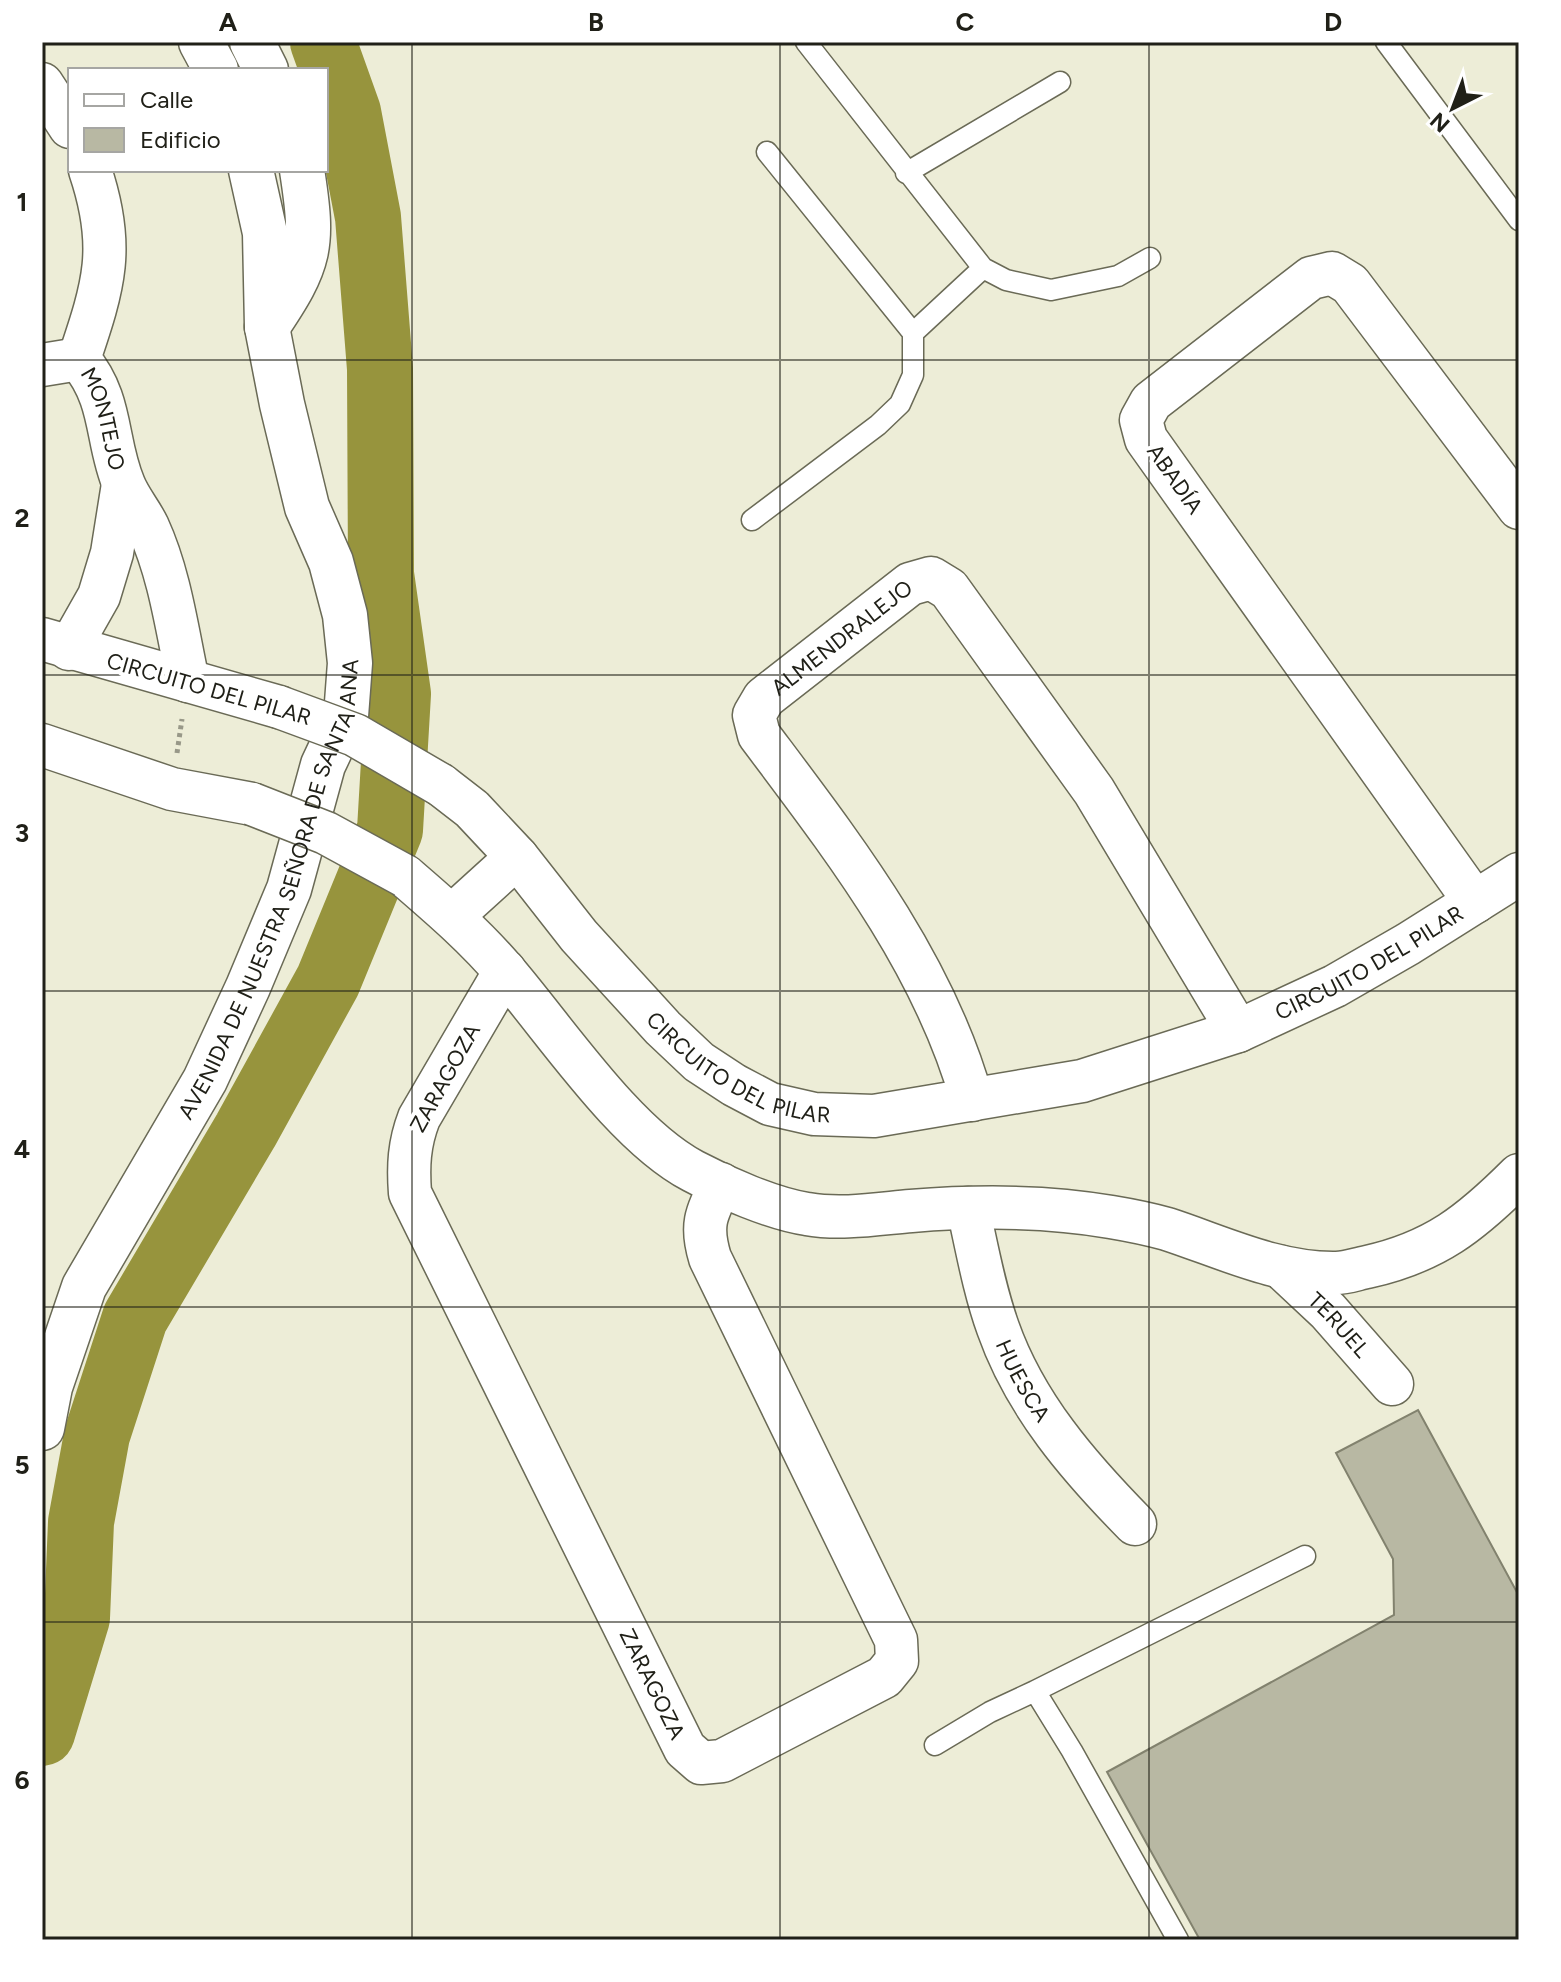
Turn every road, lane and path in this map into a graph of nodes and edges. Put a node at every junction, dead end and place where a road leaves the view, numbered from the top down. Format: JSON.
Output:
{"nodes":[{"id":1,"x":201,"y":42,"type":"edge"},
{"id":2,"x":252,"y":42,"type":"edge"},
{"id":3,"x":806,"y":42,"type":"edge"},
{"id":4,"x":1386,"y":42,"type":"edge"},
{"id":5,"x":215,"y":68,"type":"edge"},
{"id":6,"x":265,"y":68,"type":"edge"},
{"id":7,"x":1060,"y":82,"type":"dead end"},
{"id":8,"x":42,"y":84,"type":"edge"},
{"id":9,"x":68,"y":124,"type":"edge"},
{"id":10,"x":767,"y":152,"type":"dead end"},
{"id":11,"x":91,"y":172,"type":"edge"},
{"id":12,"x":251,"y":172,"type":"edge"},
{"id":13,"x":302,"y":172,"type":"edge"},
{"id":14,"x":906,"y":173,"type":"junction"},
{"id":15,"x":1519,"y":220,"type":"edge"},
{"id":16,"x":1150,"y":258,"type":"dead end"},
{"id":17,"x":983,"y":268,"type":"junction"},
{"id":18,"x":267,"y":327,"type":"junction"},
{"id":19,"x":913,"y":333,"type":"junction"},
{"id":20,"x":61,"y":362,"type":"edge"},
{"id":21,"x":123,"y":484,"type":"junction"},
{"id":22,"x":1519,"y":508,"type":"edge"},
{"id":23,"x":752,"y":520,"type":"dead end"},
{"id":24,"x":56,"y":644,"type":"edge"},
{"id":25,"x":188,"y":681,"type":"junction"},
{"id":26,"x":42,"y":745,"type":"edge"},
{"id":27,"x":172,"y":789,"type":"junction"},
{"id":28,"x":517,"y":857,"type":"junction"},
{"id":29,"x":1519,"y":874,"type":"edge"},
{"id":30,"x":1475,"y":902,"type":"junction"},
{"id":31,"x":452,"y":916,"type":"junction"},
{"id":32,"x":505,"y":971,"type":"junction"},
{"id":33,"x":1238,"y":1031,"type":"junction"},
{"id":34,"x":972,"y":1100,"type":"junction"},
{"id":35,"x":1519,"y":1175,"type":"edge"},
{"id":36,"x":721,"y":1184,"type":"junction"},
{"id":37,"x":968,"y":1208,"type":"junction"},
{"id":38,"x":1281,"y":1267,"type":"junction"},
{"id":39,"x":1392,"y":1384,"type":"dead end"},
{"id":40,"x":42,"y":1428,"type":"edge"},
{"id":41,"x":1135,"y":1524,"type":"dead end"},
{"id":42,"x":1305,"y":1556,"type":"dead end"},
{"id":43,"x":1035,"y":1691,"type":"junction"},
{"id":44,"x":935,"y":1745,"type":"dead end"},
{"id":45,"x":1178,"y":1940,"type":"edge"}],
"edges":[{"from":1,"to":5,"type":"street"},
{"from":2,"to":6,"type":"street"},
{"from":3,"to":14,"type":"lane"},
{"from":4,"to":15,"type":"lane"},
{"from":7,"to":14,"type":"lane"},
{"from":8,"to":9,"type":"street"},
{"from":10,"to":19,"type":"lane"},
{"from":11,"to":20,"type":"street","name":"MONTEJO"},
{"from":12,"to":18,"type":"street","name":"AVENIDA DE NUESTRA SEÑORA DE SANTA ANA"},
{"from":13,"to":18,"type":"street"},
{"from":14,"to":17,"type":"lane"},
{"from":16,"to":17,"type":"lane"},
{"from":17,"to":19,"type":"lane"},
{"from":18,"to":40,"type":"street","name":"AVENIDA DE NUESTRA SEÑORA DE SANTA ANA"},
{"from":19,"to":23,"type":"lane"},
{"from":20,"to":21,"type":"street","name":"MONTEJO"},
{"from":21,"to":24,"type":"street","name":"MONTEJO"},
{"from":21,"to":25,"type":"street","name":"MONTEJO"},
{"from":22,"to":30,"type":"street","name":"ABADÍA"},
{"from":24,"to":25,"type":"street","name":"CIRCUITO DEL PILAR"},
{"from":25,"to":27,"type":"path"},
{"from":25,"to":28,"type":"street","name":"CIRCUITO DEL PILAR","bridge":true},
{"from":26,"to":27,"type":"street"},
{"from":27,"to":31,"type":"street","bridge":true},
{"from":28,"to":31,"type":"street"},
{"from":28,"to":34,"type":"street","name":"CIRCUITO DEL PILAR"},
{"from":29,"to":30,"type":"street","name":"CIRCUITO DEL PILAR"},
{"from":30,"to":33,"type":"street","name":"CIRCUITO DEL PILAR"},
{"from":31,"to":32,"type":"street"},
{"from":32,"to":36,"type":"street"},
{"from":32,"to":36,"type":"street","name":"ZARAGOZA"},
{"from":33,"to":34,"type":"street","name":"CIRCUITO DEL PILAR"},
{"from":33,"to":34,"type":"street","name":"ALMENDRALEJO"},
{"from":35,"to":38,"type":"street"},
{"from":36,"to":37,"type":"street"},
{"from":37,"to":38,"type":"street"},
{"from":37,"to":41,"type":"street","name":"HUESCA"},
{"from":38,"to":39,"type":"street","name":"TERUEL"},
{"from":42,"to":43,"type":"lane"},
{"from":43,"to":44,"type":"lane"},
{"from":43,"to":45,"type":"lane"}]}
